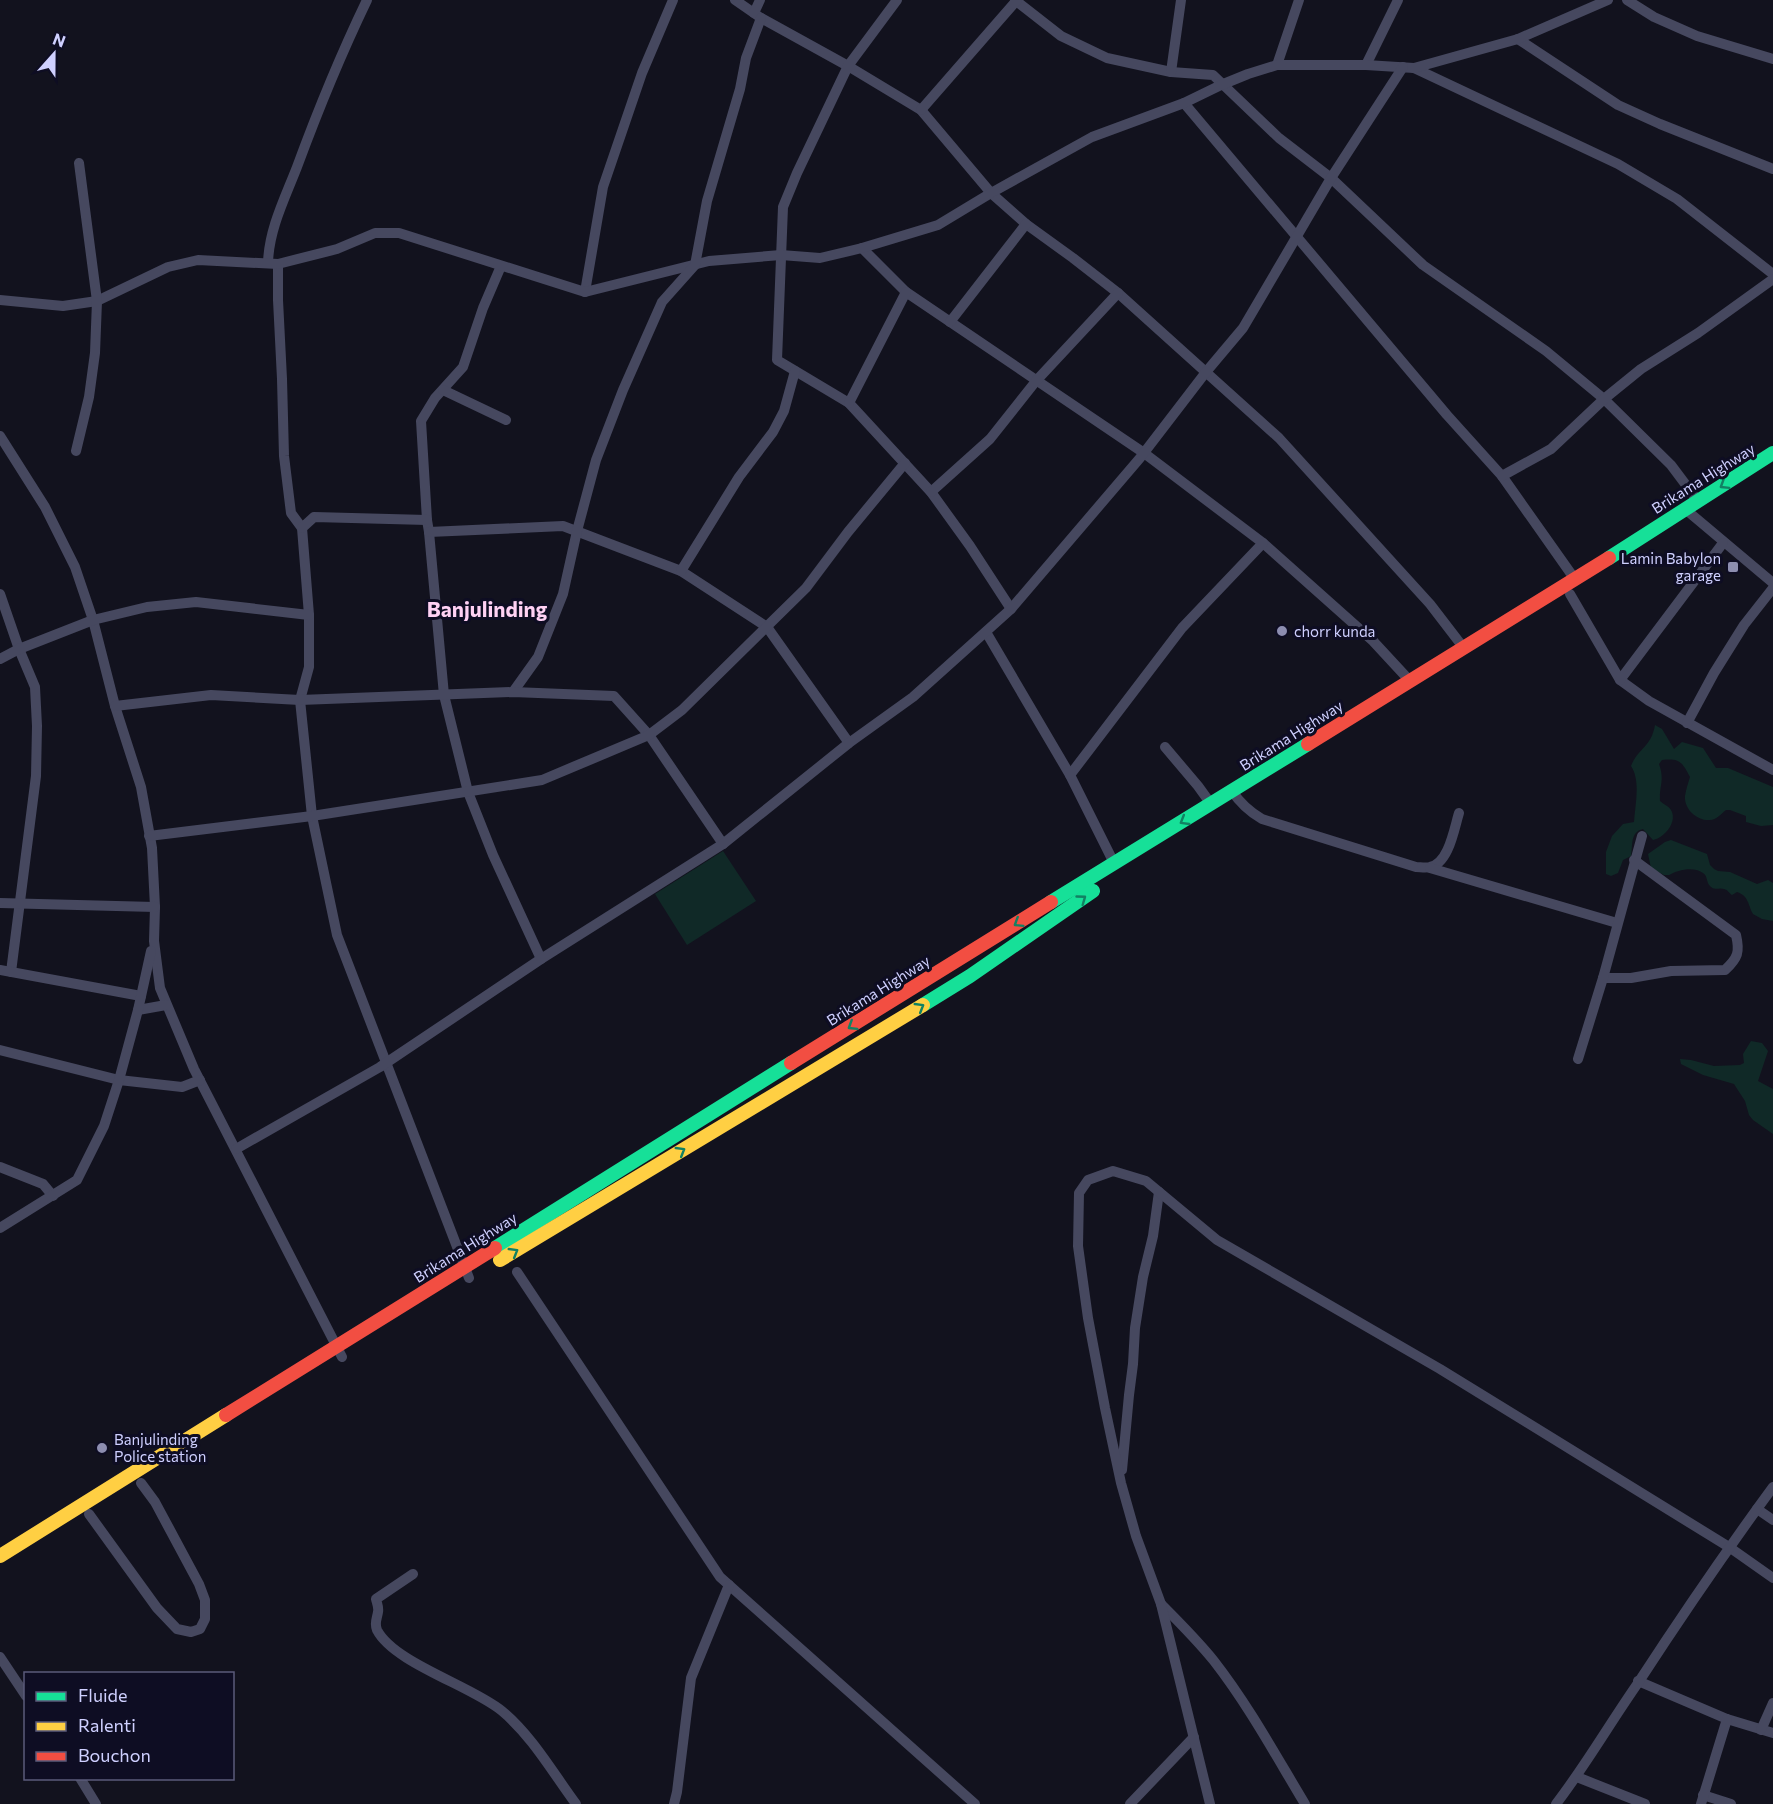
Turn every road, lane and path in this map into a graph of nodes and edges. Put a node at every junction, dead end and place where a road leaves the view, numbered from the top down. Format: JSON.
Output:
{"nodes":[{"id":1,"x":366,"y":0,"type":"edge"},
{"id":2,"x":674,"y":0,"type":"edge"},
{"id":3,"x":735,"y":0,"type":"edge"},
{"id":4,"x":760,"y":0,"type":"edge"},
{"id":5,"x":897,"y":0,"type":"edge"},
{"id":6,"x":1016,"y":0,"type":"edge"},
{"id":7,"x":1180,"y":0,"type":"edge"},
{"id":8,"x":1299,"y":0,"type":"edge"},
{"id":9,"x":1398,"y":0,"type":"edge"},
{"id":10,"x":1608,"y":0,"type":"edge"},
{"id":11,"x":1627,"y":0,"type":"edge"},
{"id":12,"x":757,"y":16,"type":"junction"},
{"id":13,"x":1518,"y":39,"type":"junction"},
{"id":14,"x":1773,"y":59,"type":"edge"},
{"id":15,"x":1277,"y":65,"type":"junction"},
{"id":16,"x":1366,"y":65,"type":"junction"},
{"id":17,"x":848,"y":66,"type":"junction"},
{"id":18,"x":1408,"y":68,"type":"junction"},
{"id":19,"x":1171,"y":72,"type":"junction"},
{"id":20,"x":1221,"y":85,"type":"junction"},
{"id":21,"x":1184,"y":103,"type":"junction"},
{"id":22,"x":921,"y":110,"type":"junction"},
{"id":23,"x":79,"y":163,"type":"dead end"},
{"id":24,"x":1773,"y":169,"type":"edge"},
{"id":25,"x":1331,"y":178,"type":"junction"},
{"id":26,"x":992,"y":193,"type":"junction"},
{"id":27,"x":1026,"y":224,"type":"junction"},
{"id":28,"x":1297,"y":237,"type":"junction"},
{"id":29,"x":862,"y":248,"type":"junction"},
{"id":30,"x":781,"y":255,"type":"junction"},
{"id":31,"x":273,"y":264,"type":"junction"},
{"id":32,"x":695,"y":265,"type":"junction"},
{"id":33,"x":501,"y":266,"type":"junction"},
{"id":34,"x":1773,"y":274,"type":"edge"},
{"id":35,"x":1773,"y":279,"type":"edge"},
{"id":36,"x":585,"y":292,"type":"junction"},
{"id":37,"x":906,"y":292,"type":"junction"},
{"id":38,"x":1118,"y":293,"type":"junction"},
{"id":39,"x":0,"y":300,"type":"edge"},
{"id":40,"x":97,"y":301,"type":"junction"},
{"id":41,"x":951,"y":322,"type":"junction"},
{"id":42,"x":795,"y":371,"type":"junction"},
{"id":43,"x":1206,"y":372,"type":"junction"},
{"id":44,"x":1036,"y":381,"type":"junction"},
{"id":45,"x":442,"y":390,"type":"junction"},
{"id":46,"x":1604,"y":399,"type":"junction"},
{"id":47,"x":849,"y":403,"type":"junction"},
{"id":48,"x":506,"y":420,"type":"dead end"},
{"id":49,"x":0,"y":436,"type":"edge"},
{"id":50,"x":76,"y":451,"type":"dead end"},
{"id":51,"x":1144,"y":453,"type":"junction"},
{"id":52,"x":1773,"y":453,"type":"edge"},
{"id":53,"x":905,"y":463,"type":"junction"},
{"id":54,"x":1773,"y":468,"type":"edge"},
{"id":55,"x":1502,"y":476,"type":"junction"},
{"id":56,"x":931,"y":492,"type":"junction"},
{"id":57,"x":1698,"y":501,"type":"junction"},
{"id":58,"x":1689,"y":513,"type":"junction"},
{"id":59,"x":426,"y":520,"type":"junction"},
{"id":60,"x":302,"y":528,"type":"junction"},
{"id":61,"x":577,"y":531,"type":"junction"},
{"id":62,"x":429,"y":532,"type":"junction"},
{"id":63,"x":1658,"y":533,"type":"junction"},
{"id":64,"x":1263,"y":543,"type":"junction"},
{"id":65,"x":1723,"y":543,"type":"junction"},
{"id":66,"x":681,"y":571,"type":"junction"},
{"id":67,"x":1574,"y":578,"type":"junction"},
{"id":68,"x":1773,"y":583,"type":"edge"},
{"id":69,"x":1773,"y":588,"type":"edge"},
{"id":70,"x":0,"y":594,"type":"edge"},
{"id":71,"x":1570,"y":594,"type":"junction"},
{"id":72,"x":1011,"y":609,"type":"junction"},
{"id":73,"x":309,"y":615,"type":"junction"},
{"id":74,"x":93,"y":621,"type":"junction"},
{"id":75,"x":766,"y":627,"type":"junction"},
{"id":76,"x":986,"y":632,"type":"junction"},
{"id":77,"x":1463,"y":648,"type":"junction"},
{"id":78,"x":19,"y":649,"type":"junction"},
{"id":79,"x":0,"y":659,"type":"edge"},
{"id":80,"x":1620,"y":680,"type":"junction"},
{"id":81,"x":1410,"y":681,"type":"junction"},
{"id":82,"x":513,"y":692,"type":"junction"},
{"id":83,"x":444,"y":695,"type":"junction"},
{"id":84,"x":300,"y":700,"type":"junction"},
{"id":85,"x":116,"y":706,"type":"junction"},
{"id":86,"x":1687,"y":723,"type":"junction"},
{"id":87,"x":649,"y":735,"type":"junction"},
{"id":88,"x":849,"y":743,"type":"junction"},
{"id":89,"x":1165,"y":747,"type":"dead end"},
{"id":90,"x":1773,"y":770,"type":"edge"},
{"id":91,"x":1070,"y":775,"type":"junction"},
{"id":92,"x":468,"y":792,"type":"junction"},
{"id":93,"x":1235,"y":796,"type":"junction"},
{"id":94,"x":1211,"y":804,"type":"junction"},
{"id":95,"x":1459,"y":813,"type":"dead end"},
{"id":96,"x":312,"y":816,"type":"junction"},
{"id":97,"x":149,"y":836,"type":"junction"},
{"id":98,"x":1641,"y":836,"type":"dead end"},
{"id":99,"x":723,"y":844,"type":"junction"},
{"id":100,"x":1634,"y":860,"type":"junction"},
{"id":101,"x":1114,"y":863,"type":"junction"},
{"id":102,"x":1430,"y":868,"type":"junction"},
{"id":103,"x":0,"y":903,"type":"edge"},
{"id":104,"x":19,"y":903,"type":"junction"},
{"id":105,"x":155,"y":907,"type":"junction"},
{"id":106,"x":1617,"y":923,"type":"junction"},
{"id":107,"x":154,"y":941,"type":"junction"},
{"id":108,"x":541,"y":959,"type":"junction"},
{"id":109,"x":6,"y":971,"type":"edge"},
{"id":110,"x":1603,"y":978,"type":"junction"},
{"id":111,"x":141,"y":996,"type":"junction"},
{"id":112,"x":166,"y":1005,"type":"junction"},
{"id":113,"x":138,"y":1010,"type":"junction"},
{"id":114,"x":0,"y":1050,"type":"edge"},
{"id":115,"x":1578,"y":1059,"type":"dead end"},
{"id":116,"x":386,"y":1063,"type":"junction"},
{"id":117,"x":118,"y":1080,"type":"junction"},
{"id":118,"x":200,"y":1080,"type":"junction"},
{"id":119,"x":236,"y":1149,"type":"junction"},
{"id":120,"x":0,"y":1167,"type":"edge"},
{"id":121,"x":1159,"y":1192,"type":"junction"},
{"id":122,"x":54,"y":1196,"type":"junction"},
{"id":123,"x":0,"y":1228,"type":"edge"},
{"id":124,"x":467,"y":1272,"type":"junction"},
{"id":125,"x":517,"y":1272,"type":"dead end"},
{"id":126,"x":338,"y":1352,"type":"junction"},
{"id":127,"x":193,"y":1443,"type":"junction"},
{"id":128,"x":141,"y":1483,"type":"junction"},
{"id":129,"x":1121,"y":1483,"type":"junction"},
{"id":130,"x":1773,"y":1487,"type":"edge"},
{"id":131,"x":1757,"y":1509,"type":"junction"},
{"id":132,"x":89,"y":1514,"type":"junction"},
{"id":133,"x":1773,"y":1520,"type":"edge"},
{"id":134,"x":35,"y":1541,"type":"junction"},
{"id":135,"x":1729,"y":1547,"type":"junction"},
{"id":136,"x":0,"y":1556,"type":"edge"},
{"id":137,"x":0,"y":1570,"type":"edge"},
{"id":138,"x":413,"y":1575,"type":"dead end"},
{"id":139,"x":1773,"y":1578,"type":"edge"},
{"id":140,"x":729,"y":1585,"type":"junction"},
{"id":141,"x":1161,"y":1604,"type":"junction"},
{"id":142,"x":0,"y":1657,"type":"edge"},
{"id":143,"x":1638,"y":1681,"type":"junction"},
{"id":144,"x":24,"y":1693,"type":"edge"},
{"id":145,"x":1773,"y":1703,"type":"edge"},
{"id":146,"x":1728,"y":1719,"type":"junction"},
{"id":147,"x":1761,"y":1730,"type":"junction"},
{"id":148,"x":1773,"y":1733,"type":"edge"},
{"id":149,"x":1194,"y":1737,"type":"junction"},
{"id":150,"x":1577,"y":1777,"type":"junction"},
{"id":151,"x":81,"y":1780,"type":"edge"},
{"id":152,"x":1702,"y":1800,"type":"edge"},
{"id":153,"x":96,"y":1804,"type":"edge"},
{"id":154,"x":576,"y":1804,"type":"edge"},
{"id":155,"x":674,"y":1804,"type":"edge"},
{"id":156,"x":975,"y":1804,"type":"edge"},
{"id":157,"x":1130,"y":1804,"type":"edge"},
{"id":158,"x":1210,"y":1804,"type":"edge"},
{"id":159,"x":1305,"y":1804,"type":"edge"},
{"id":160,"x":1556,"y":1804,"type":"edge"},
{"id":161,"x":1645,"y":1804,"type":"edge"},
{"id":162,"x":1731,"y":1804,"type":"edge"}],
"edges":[{"from":1,"to":31,"type":"street"},
{"from":2,"to":36,"type":"street"},
{"from":3,"to":12,"type":"street"},
{"from":4,"to":12,"type":"street"},
{"from":5,"to":17,"type":"street"},
{"from":6,"to":19,"type":"street"},
{"from":6,"to":22,"type":"street"},
{"from":7,"to":19,"type":"street"},
{"from":8,"to":15,"type":"street"},
{"from":9,"to":16,"type":"street"},
{"from":10,"to":13,"type":"street"},
{"from":11,"to":14,"type":"street"},
{"from":12,"to":17,"type":"street"},
{"from":12,"to":32,"type":"street"},
{"from":13,"to":18,"type":"street"},
{"from":13,"to":24,"type":"street"},
{"from":15,"to":16,"type":"street"},
{"from":15,"to":20,"type":"street"},
{"from":16,"to":18,"type":"street"},
{"from":17,"to":22,"type":"street"},
{"from":17,"to":30,"type":"street"},
{"from":18,"to":25,"type":"street"},
{"from":18,"to":34,"type":"street"},
{"from":19,"to":20,"type":"street"},
{"from":20,"to":21,"type":"street"},
{"from":20,"to":25,"type":"street"},
{"from":21,"to":26,"type":"street"},
{"from":21,"to":28,"type":"street"},
{"from":22,"to":26,"type":"street"},
{"from":23,"to":40,"type":"street"},
{"from":25,"to":28,"type":"street"},
{"from":25,"to":46,"type":"street"},
{"from":26,"to":27,"type":"street"},
{"from":26,"to":29,"type":"street"},
{"from":27,"to":38,"type":"street"},
{"from":27,"to":41,"type":"street"},
{"from":28,"to":43,"type":"street"},
{"from":28,"to":55,"type":"street"},
{"from":29,"to":30,"type":"street"},
{"from":29,"to":37,"type":"street"},
{"from":30,"to":32,"type":"street"},
{"from":30,"to":42,"type":"street"},
{"from":31,"to":33,"type":"street"},
{"from":31,"to":40,"type":"street"},
{"from":31,"to":60,"type":"street"},
{"from":32,"to":36,"type":"street"},
{"from":32,"to":61,"type":"street"},
{"from":33,"to":36,"type":"street"},
{"from":33,"to":45,"type":"street"},
{"from":35,"to":46,"type":"street"},
{"from":37,"to":41,"type":"street"},
{"from":37,"to":47,"type":"street"},
{"from":38,"to":43,"type":"street"},
{"from":38,"to":44,"type":"street"},
{"from":39,"to":40,"type":"street"},
{"from":40,"to":50,"type":"street"},
{"from":41,"to":44,"type":"street"},
{"from":42,"to":47,"type":"street"},
{"from":42,"to":66,"type":"street"},
{"from":43,"to":51,"type":"street"},
{"from":43,"to":77,"type":"street"},
{"from":44,"to":51,"type":"street"},
{"from":44,"to":56,"type":"street"},
{"from":45,"to":48,"type":"street"},
{"from":45,"to":59,"type":"street"},
{"from":46,"to":55,"type":"street"},
{"from":46,"to":57,"type":"street"},
{"from":47,"to":53,"type":"street"},
{"from":49,"to":74,"type":"street"},
{"from":51,"to":64,"type":"street"},
{"from":51,"to":72,"type":"street"},
{"from":52,"to":57,"type":"highway","name":"Brikama Highway","one_way":true},
{"from":53,"to":56,"type":"street"},
{"from":53,"to":75,"type":"street"},
{"from":54,"to":58,"type":"highway","name":"Brikama Highway"},
{"from":55,"to":67,"type":"street"},
{"from":56,"to":72,"type":"street"},
{"from":57,"to":58,"type":"highway","name":"Brikama Highway"},
{"from":58,"to":63,"type":"highway","name":"Brikama Highway"},
{"from":58,"to":65,"type":"street"},
{"from":59,"to":60,"type":"street"},
{"from":59,"to":62,"type":"street"},
{"from":60,"to":73,"type":"street"},
{"from":61,"to":62,"type":"street"},
{"from":61,"to":66,"type":"street"},
{"from":61,"to":82,"type":"street"},
{"from":62,"to":83,"type":"street"},
{"from":63,"to":67,"type":"highway","name":"Brikama Highway"},
{"from":63,"to":71,"type":"highway","name":"Brikama Highway"},
{"from":64,"to":81,"type":"street"},
{"from":64,"to":91,"type":"street"},
{"from":65,"to":68,"type":"street"},
{"from":65,"to":80,"type":"street"},
{"from":66,"to":75,"type":"street"},
{"from":67,"to":77,"type":"highway","name":"Brikama Highway"},
{"from":69,"to":86,"type":"street"},
{"from":70,"to":78,"type":"street"},
{"from":71,"to":80,"type":"street"},
{"from":71,"to":93,"type":"highway","name":"Brikama Highway"},
{"from":72,"to":76,"type":"street"},
{"from":73,"to":74,"type":"street"},
{"from":73,"to":84,"type":"street"},
{"from":74,"to":78,"type":"street"},
{"from":74,"to":85,"type":"street"},
{"from":75,"to":87,"type":"street"},
{"from":75,"to":88,"type":"street"},
{"from":76,"to":88,"type":"street"},
{"from":76,"to":91,"type":"street"},
{"from":77,"to":81,"type":"highway","name":"Brikama Highway"},
{"from":78,"to":79,"type":"street"},
{"from":78,"to":104,"type":"street"},
{"from":80,"to":86,"type":"street"},
{"from":81,"to":93,"type":"highway","name":"Brikama Highway"},
{"from":82,"to":83,"type":"street"},
{"from":82,"to":87,"type":"street"},
{"from":83,"to":84,"type":"street"},
{"from":83,"to":92,"type":"street"},
{"from":84,"to":85,"type":"street"},
{"from":84,"to":96,"type":"street"},
{"from":85,"to":97,"type":"street"},
{"from":86,"to":90,"type":"street"},
{"from":87,"to":92,"type":"street"},
{"from":87,"to":99,"type":"street"},
{"from":88,"to":99,"type":"street"},
{"from":89,"to":94,"type":"street"},
{"from":91,"to":101,"type":"street"},
{"from":92,"to":96,"type":"street"},
{"from":92,"to":108,"type":"street"},
{"from":93,"to":94,"type":"highway","name":"Brikama Highway"},
{"from":93,"to":102,"type":"street"},
{"from":124,"to":93,"type":"highway","name":"Brikama Highway","one_way":true},
{"from":94,"to":101,"type":"highway","name":"Brikama Highway","one_way":true},
{"from":95,"to":102,"type":"street"},
{"from":96,"to":97,"type":"street"},
{"from":96,"to":116,"type":"street"},
{"from":97,"to":105,"type":"street"},
{"from":98,"to":100,"type":"street"},
{"from":99,"to":108,"type":"street"},
{"from":100,"to":106,"type":"street"},
{"from":100,"to":110,"type":"street"},
{"from":101,"to":124,"type":"highway","name":"Brikama Highway","one_way":true},
{"from":102,"to":106,"type":"street"},
{"from":103,"to":104,"type":"street"},
{"from":104,"to":105,"type":"street"},
{"from":104,"to":109,"type":"street"},
{"from":105,"to":107,"type":"street"},
{"from":106,"to":110,"type":"street"},
{"from":107,"to":111,"type":"street"},
{"from":107,"to":112,"type":"street"},
{"from":108,"to":116,"type":"street"},
{"from":109,"to":111,"type":"street"},
{"from":110,"to":115,"type":"street"},
{"from":111,"to":113,"type":"street"},
{"from":112,"to":113,"type":"street"},
{"from":112,"to":118,"type":"street"},
{"from":113,"to":117,"type":"street"},
{"from":114,"to":117,"type":"street"},
{"from":116,"to":119,"type":"street"},
{"from":116,"to":124,"type":"street"},
{"from":117,"to":118,"type":"street"},
{"from":117,"to":122,"type":"street"},
{"from":118,"to":119,"type":"street"},
{"from":119,"to":126,"type":"street"},
{"from":120,"to":122,"type":"street"},
{"from":121,"to":129,"type":"street"},
{"from":121,"to":129,"type":"street"},
{"from":121,"to":135,"type":"street"},
{"from":122,"to":123,"type":"street"},
{"from":124,"to":126,"type":"highway","name":"Brikama Highway"},
{"from":125,"to":140,"type":"street"},
{"from":126,"to":127,"type":"highway","name":"Brikama Highway"},
{"from":127,"to":128,"type":"highway","name":"Brikama Highway"},
{"from":127,"to":134,"type":"highway","name":"Brikama Highway"},
{"from":128,"to":132,"type":"highway","name":"Brikama Highway"},
{"from":128,"to":132,"type":"street"},
{"from":129,"to":141,"type":"street"},
{"from":130,"to":131,"type":"street"},
{"from":131,"to":133,"type":"street"},
{"from":131,"to":135,"type":"street"},
{"from":132,"to":134,"type":"highway","name":"Brikama Highway"},
{"from":134,"to":136,"type":"highway","name":"Brikama Highway"},
{"from":134,"to":137,"type":"highway","name":"Brikama Highway"},
{"from":135,"to":139,"type":"street"},
{"from":135,"to":143,"type":"street"},
{"from":138,"to":154,"type":"street"},
{"from":140,"to":155,"type":"street"},
{"from":140,"to":156,"type":"street"},
{"from":141,"to":149,"type":"street"},
{"from":141,"to":159,"type":"street"},
{"from":142,"to":144,"type":"street"},
{"from":143,"to":146,"type":"street"},
{"from":143,"to":150,"type":"street"},
{"from":145,"to":147,"type":"street"},
{"from":146,"to":147,"type":"street"},
{"from":146,"to":152,"type":"street"},
{"from":147,"to":148,"type":"street"},
{"from":149,"to":157,"type":"street"},
{"from":149,"to":158,"type":"street"},
{"from":150,"to":160,"type":"street"},
{"from":150,"to":161,"type":"street"},
{"from":151,"to":153,"type":"street"},
{"from":152,"to":162,"type":"street"}]}
